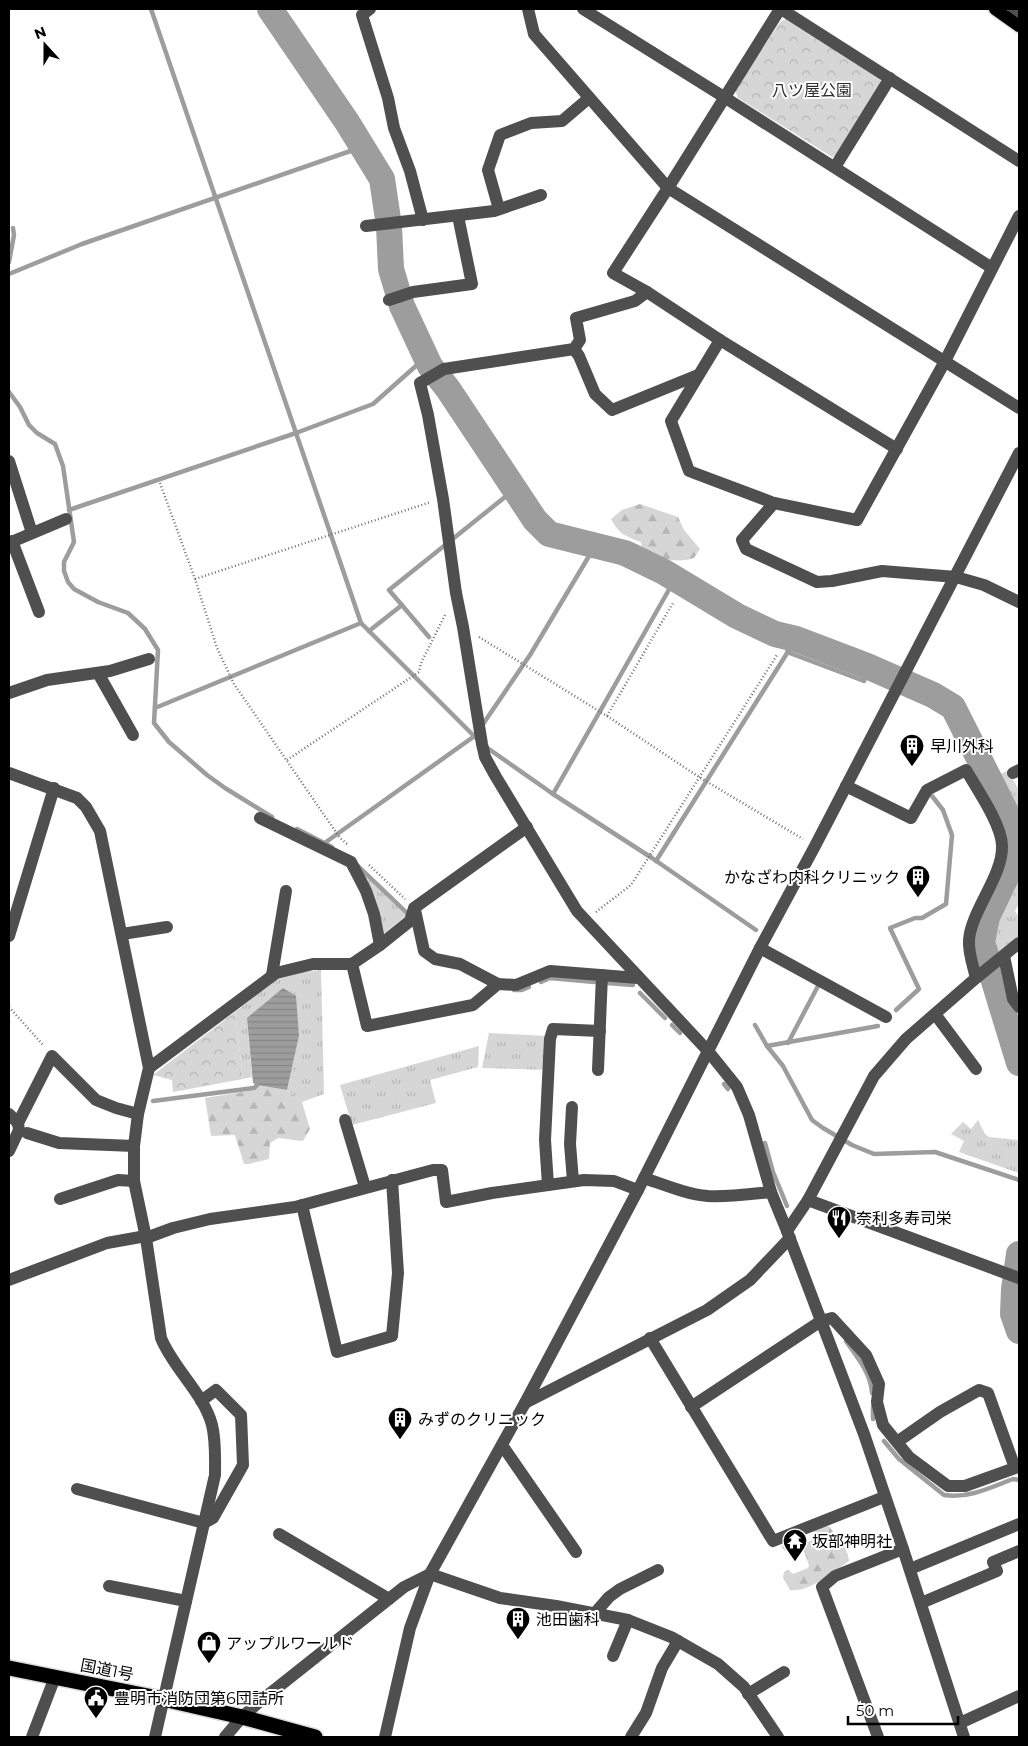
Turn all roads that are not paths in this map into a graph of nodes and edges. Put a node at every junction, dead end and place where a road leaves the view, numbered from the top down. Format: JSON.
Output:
{"nodes":[{"id":1,"x":370,"y":9,"type":"edge"},
{"id":2,"x":528,"y":9,"type":"edge"},
{"id":3,"x":583,"y":9,"type":"edge"},
{"id":4,"x":780,"y":9,"type":"edge"},
{"id":5,"x":995,"y":9,"type":"edge"},
{"id":6,"x":1015,"y":18,"type":"edge"},
{"id":7,"x":890,"y":78,"type":"junction"},
{"id":8,"x":724,"y":97,"type":"junction"},
{"id":9,"x":589,"y":98,"type":"junction"},
{"id":10,"x":1019,"y":161,"type":"edge"},
{"id":11,"x":835,"y":167,"type":"junction"},
{"id":12,"x":668,"y":188,"type":"junction"},
{"id":13,"x":541,"y":195,"type":"dead end"},
{"id":14,"x":499,"y":209,"type":"junction"},
{"id":15,"x":458,"y":216,"type":"junction"},
{"id":16,"x":1019,"y":216,"type":"edge"},
{"id":17,"x":422,"y":220,"type":"junction"},
{"id":18,"x":366,"y":226,"type":"dead end"},
{"id":19,"x":992,"y":268,"type":"junction"},
{"id":20,"x":647,"y":292,"type":"junction"},
{"id":21,"x":389,"y":300,"type":"dead end"},
{"id":22,"x":720,"y":340,"type":"junction"},
{"id":23,"x":574,"y":349,"type":"junction"},
{"id":24,"x":944,"y":363,"type":"junction"},
{"id":25,"x":698,"y":375,"type":"junction"},
{"id":26,"x":1019,"y":408,"type":"edge"},
{"id":27,"x":897,"y":449,"type":"junction"},
{"id":28,"x":1019,"y":454,"type":"edge"},
{"id":29,"x":9,"y":461,"type":"edge"},
{"id":30,"x":774,"y":503,"type":"junction"},
{"id":31,"x":66,"y":519,"type":"dead end"},
{"id":32,"x":32,"y":533,"type":"junction"},
{"id":33,"x":10,"y":542,"type":"edge"},
{"id":34,"x":956,"y":577,"type":"junction"},
{"id":35,"x":1019,"y":602,"type":"edge"},
{"id":36,"x":39,"y":612,"type":"dead end"},
{"id":37,"x":149,"y":659,"type":"dead end"},
{"id":38,"x":98,"y":673,"type":"junction"},
{"id":39,"x":9,"y":693,"type":"edge"},
{"id":40,"x":133,"y":735,"type":"dead end"},
{"id":41,"x":9,"y":773,"type":"edge"},
{"id":42,"x":846,"y":786,"type":"junction"},
{"id":43,"x":54,"y":788,"type":"junction"},
{"id":44,"x":260,"y":818,"type":"dead end"},
{"id":45,"x":527,"y":826,"type":"junction"},
{"id":46,"x":286,"y":891,"type":"dead end"},
{"id":47,"x":414,"y":908,"type":"junction"},
{"id":48,"x":167,"y":927,"type":"dead end"},
{"id":49,"x":122,"y":934,"type":"junction"},
{"id":50,"x":9,"y":936,"type":"edge"},
{"id":51,"x":1019,"y":943,"type":"edge"},
{"id":52,"x":380,"y":944,"type":"junction"},
{"id":53,"x":760,"y":948,"type":"junction"},
{"id":54,"x":1001,"y":958,"type":"junction"},
{"id":55,"x":352,"y":964,"type":"junction"},
{"id":56,"x":272,"y":975,"type":"junction"},
{"id":57,"x":602,"y":975,"type":"junction"},
{"id":58,"x":978,"y":976,"type":"junction"},
{"id":59,"x":638,"y":978,"type":"junction"},
{"id":60,"x":498,"y":984,"type":"junction"},
{"id":61,"x":1019,"y":1007,"type":"edge"},
{"id":62,"x":935,"y":1014,"type":"junction"},
{"id":63,"x":886,"y":1017,"type":"dead end"},
{"id":64,"x":600,"y":1031,"type":"junction"},
{"id":65,"x":708,"y":1051,"type":"junction"},
{"id":66,"x":149,"y":1068,"type":"junction"},
{"id":67,"x":976,"y":1069,"type":"dead end"},
{"id":68,"x":598,"y":1070,"type":"dead end"},
{"id":69,"x":572,"y":1107,"type":"dead end"},
{"id":70,"x":138,"y":1114,"type":"junction"},
{"id":71,"x":13,"y":1118,"type":"edge"},
{"id":72,"x":345,"y":1120,"type":"dead end"},
{"id":73,"x":27,"y":1133,"type":"dead end"},
{"id":74,"x":134,"y":1146,"type":"junction"},
{"id":75,"x":9,"y":1152,"type":"edge"},
{"id":76,"x":644,"y":1178,"type":"junction"},
{"id":77,"x":392,"y":1180,"type":"junction"},
{"id":78,"x":134,"y":1181,"type":"junction"},
{"id":79,"x":573,"y":1182,"type":"junction"},
{"id":80,"x":548,"y":1185,"type":"junction"},
{"id":81,"x":365,"y":1187,"type":"junction"},
{"id":82,"x":638,"y":1190,"type":"junction"},
{"id":83,"x":771,"y":1192,"type":"junction"},
{"id":84,"x":60,"y":1199,"type":"dead end"},
{"id":85,"x":808,"y":1200,"type":"junction"},
{"id":86,"x":302,"y":1205,"type":"junction"},
{"id":87,"x":789,"y":1234,"type":"junction"},
{"id":88,"x":146,"y":1237,"type":"junction"},
{"id":89,"x":1015,"y":1276,"type":"edge"},
{"id":90,"x":9,"y":1280,"type":"edge"},
{"id":91,"x":821,"y":1321,"type":"junction"},
{"id":92,"x":650,"y":1338,"type":"junction"},
{"id":93,"x":200,"y":1402,"type":"junction"},
{"id":94,"x":525,"y":1403,"type":"junction"},
{"id":95,"x":692,"y":1407,"type":"junction"},
{"id":96,"x":883,"y":1425,"type":"junction"},
{"id":97,"x":864,"y":1434,"type":"junction"},
{"id":98,"x":897,"y":1442,"type":"junction"},
{"id":99,"x":502,"y":1444,"type":"junction"},
{"id":100,"x":77,"y":1489,"type":"dead end"},
{"id":101,"x":884,"y":1497,"type":"junction"},
{"id":102,"x":204,"y":1524,"type":"junction"},
{"id":103,"x":1019,"y":1524,"type":"edge"},
{"id":104,"x":279,"y":1534,"type":"dead end"},
{"id":105,"x":903,"y":1549,"type":"junction"},
{"id":106,"x":1019,"y":1551,"type":"edge"},
{"id":107,"x":576,"y":1552,"type":"dead end"},
{"id":108,"x":910,"y":1569,"type":"junction"},
{"id":109,"x":658,"y":1570,"type":"dead end"},
{"id":110,"x":430,"y":1574,"type":"junction"},
{"id":111,"x":109,"y":1586,"type":"dead end"},
{"id":112,"x":389,"y":1599,"type":"junction"},
{"id":113,"x":186,"y":1601,"type":"junction"},
{"id":114,"x":921,"y":1603,"type":"junction"},
{"id":115,"x":594,"y":1613,"type":"junction"},
{"id":116,"x":628,"y":1620,"type":"junction"},
{"id":117,"x":678,"y":1641,"type":"junction"},
{"id":118,"x":613,"y":1656,"type":"dead end"},
{"id":119,"x":9,"y":1668,"type":"edge"},
{"id":120,"x":784,"y":1672,"type":"dead end"},
{"id":121,"x":54,"y":1677,"type":"junction"},
{"id":122,"x":748,"y":1694,"type":"junction"},
{"id":123,"x":1019,"y":1696,"type":"edge"},
{"id":124,"x":162,"y":1699,"type":"junction"},
{"id":125,"x":242,"y":1717,"type":"junction"},
{"id":126,"x":960,"y":1723,"type":"junction"},
{"id":127,"x":32,"y":1737,"type":"edge"},
{"id":128,"x":155,"y":1737,"type":"edge"},
{"id":129,"x":225,"y":1737,"type":"edge"},
{"id":130,"x":315,"y":1737,"type":"edge"},
{"id":131,"x":385,"y":1737,"type":"edge"},
{"id":132,"x":631,"y":1737,"type":"edge"},
{"id":133,"x":778,"y":1737,"type":"edge"},
{"id":134,"x":878,"y":1737,"type":"edge"},
{"id":135,"x":964,"y":1737,"type":"edge"}],
"edges":[{"from":1,"to":17,"type":"street"},
{"from":2,"to":9,"type":"street"},
{"from":3,"to":8,"type":"street"},
{"from":4,"to":7,"type":"street"},
{"from":4,"to":8,"type":"street"},
{"from":5,"to":6,"type":"main road"},
{"from":7,"to":10,"type":"street"},
{"from":7,"to":11,"type":"street"},
{"from":8,"to":11,"type":"street"},
{"from":8,"to":12,"type":"street"},
{"from":9,"to":12,"type":"street"},
{"from":9,"to":14,"type":"street"},
{"from":11,"to":19,"type":"street"},
{"from":12,"to":20,"type":"street"},
{"from":12,"to":24,"type":"street"},
{"from":13,"to":14,"type":"street"},
{"from":14,"to":15,"type":"street"},
{"from":15,"to":17,"type":"street"},
{"from":15,"to":21,"type":"street"},
{"from":16,"to":19,"type":"street"},
{"from":17,"to":18,"type":"street"},
{"from":19,"to":24,"type":"street"},
{"from":20,"to":22,"type":"street"},
{"from":20,"to":23,"type":"street"},
{"from":22,"to":25,"type":"street"},
{"from":22,"to":27,"type":"street"},
{"from":23,"to":25,"type":"street"},
{"from":23,"to":45,"type":"street"},
{"from":24,"to":26,"type":"street"},
{"from":24,"to":27,"type":"street"},
{"from":25,"to":30,"type":"street"},
{"from":27,"to":30,"type":"street"},
{"from":28,"to":34,"type":"street"},
{"from":29,"to":32,"type":"street"},
{"from":30,"to":34,"type":"street"},
{"from":31,"to":32,"type":"street"},
{"from":32,"to":33,"type":"street"},
{"from":33,"to":36,"type":"street"},
{"from":34,"to":35,"type":"street"},
{"from":34,"to":42,"type":"street"},
{"from":37,"to":38,"type":"street"},
{"from":38,"to":39,"type":"street"},
{"from":38,"to":40,"type":"street"},
{"from":41,"to":43,"type":"street"},
{"from":42,"to":53,"type":"street"},
{"from":42,"to":58,"type":"street"},
{"from":43,"to":49,"type":"street"},
{"from":43,"to":50,"type":"street"},
{"from":44,"to":52,"type":"street"},
{"from":45,"to":47,"type":"street"},
{"from":45,"to":59,"type":"street"},
{"from":46,"to":56,"type":"street"},
{"from":47,"to":52,"type":"street"},
{"from":47,"to":60,"type":"street"},
{"from":48,"to":49,"type":"street"},
{"from":49,"to":66,"type":"street"},
{"from":51,"to":54,"type":"street"},
{"from":52,"to":55,"type":"street"},
{"from":53,"to":63,"type":"street"},
{"from":53,"to":65,"type":"street"},
{"from":54,"to":58,"type":"street"},
{"from":54,"to":61,"type":"street"},
{"from":55,"to":56,"type":"street"},
{"from":55,"to":60,"type":"street"},
{"from":56,"to":66,"type":"street"},
{"from":57,"to":59,"type":"street"},
{"from":57,"to":60,"type":"street"},
{"from":57,"to":64,"type":"street"},
{"from":58,"to":62,"type":"street"},
{"from":59,"to":65,"type":"street"},
{"from":62,"to":67,"type":"street"},
{"from":62,"to":85,"type":"street"},
{"from":64,"to":68,"type":"street"},
{"from":64,"to":80,"type":"street"},
{"from":65,"to":76,"type":"street"},
{"from":65,"to":83,"type":"street"},
{"from":66,"to":70,"type":"street"},
{"from":69,"to":79,"type":"street"},
{"from":70,"to":71,"type":"street"},
{"from":70,"to":74,"type":"street"},
{"from":71,"to":75,"type":"street"},
{"from":72,"to":81,"type":"street"},
{"from":73,"to":74,"type":"street"},
{"from":74,"to":78,"type":"street"},
{"from":76,"to":82,"type":"street"},
{"from":76,"to":83,"type":"street"},
{"from":77,"to":80,"type":"street"},
{"from":77,"to":81,"type":"street"},
{"from":77,"to":86,"type":"street"},
{"from":78,"to":84,"type":"street"},
{"from":78,"to":88,"type":"street"},
{"from":79,"to":80,"type":"street"},
{"from":79,"to":82,"type":"street"},
{"from":81,"to":86,"type":"street"},
{"from":82,"to":94,"type":"street"},
{"from":83,"to":87,"type":"street"},
{"from":85,"to":87,"type":"street"},
{"from":85,"to":89,"type":"street"},
{"from":86,"to":88,"type":"street"},
{"from":87,"to":91,"type":"street"},
{"from":87,"to":92,"type":"street"},
{"from":88,"to":90,"type":"street"},
{"from":88,"to":93,"type":"street"},
{"from":91,"to":95,"type":"street"},
{"from":91,"to":96,"type":"street"},
{"from":91,"to":97,"type":"street"},
{"from":92,"to":94,"type":"street"},
{"from":92,"to":95,"type":"street"},
{"from":93,"to":102,"type":"street"},
{"from":93,"to":102,"type":"street"},
{"from":94,"to":99,"type":"street"},
{"from":95,"to":101,"type":"street"},
{"from":96,"to":97,"type":"street"},
{"from":96,"to":98,"type":"street"},
{"from":97,"to":101,"type":"street"},
{"from":98,"to":98,"type":"street"},
{"from":99,"to":107,"type":"street"},
{"from":99,"to":110,"type":"street"},
{"from":100,"to":102,"type":"street"},
{"from":101,"to":105,"type":"street"},
{"from":102,"to":113,"type":"street"},
{"from":103,"to":108,"type":"street"},
{"from":104,"to":112,"type":"street"},
{"from":105,"to":108,"type":"street"},
{"from":105,"to":134,"type":"street"},
{"from":106,"to":114,"type":"street"},
{"from":108,"to":114,"type":"street"},
{"from":109,"to":115,"type":"street"},
{"from":110,"to":112,"type":"street"},
{"from":110,"to":115,"type":"street"},
{"from":110,"to":131,"type":"street"},
{"from":111,"to":113,"type":"street"},
{"from":112,"to":125,"type":"street"},
{"from":113,"to":124,"type":"street"},
{"from":114,"to":126,"type":"street"},
{"from":115,"to":116,"type":"street"},
{"from":116,"to":117,"type":"street"},
{"from":116,"to":118,"type":"street"},
{"from":117,"to":122,"type":"street"},
{"from":117,"to":132,"type":"street"},
{"from":119,"to":121,"type":"highway","name":"国道1号"},
{"from":120,"to":122,"type":"street"},
{"from":121,"to":124,"type":"highway","name":"国道1号"},
{"from":121,"to":127,"type":"street"},
{"from":122,"to":133,"type":"street"},
{"from":123,"to":126,"type":"street"},
{"from":124,"to":125,"type":"highway","name":"国道1号"},
{"from":124,"to":128,"type":"street"},
{"from":125,"to":129,"type":"street"},
{"from":125,"to":130,"type":"highway","name":"国道1号"},
{"from":126,"to":135,"type":"street"}]}
